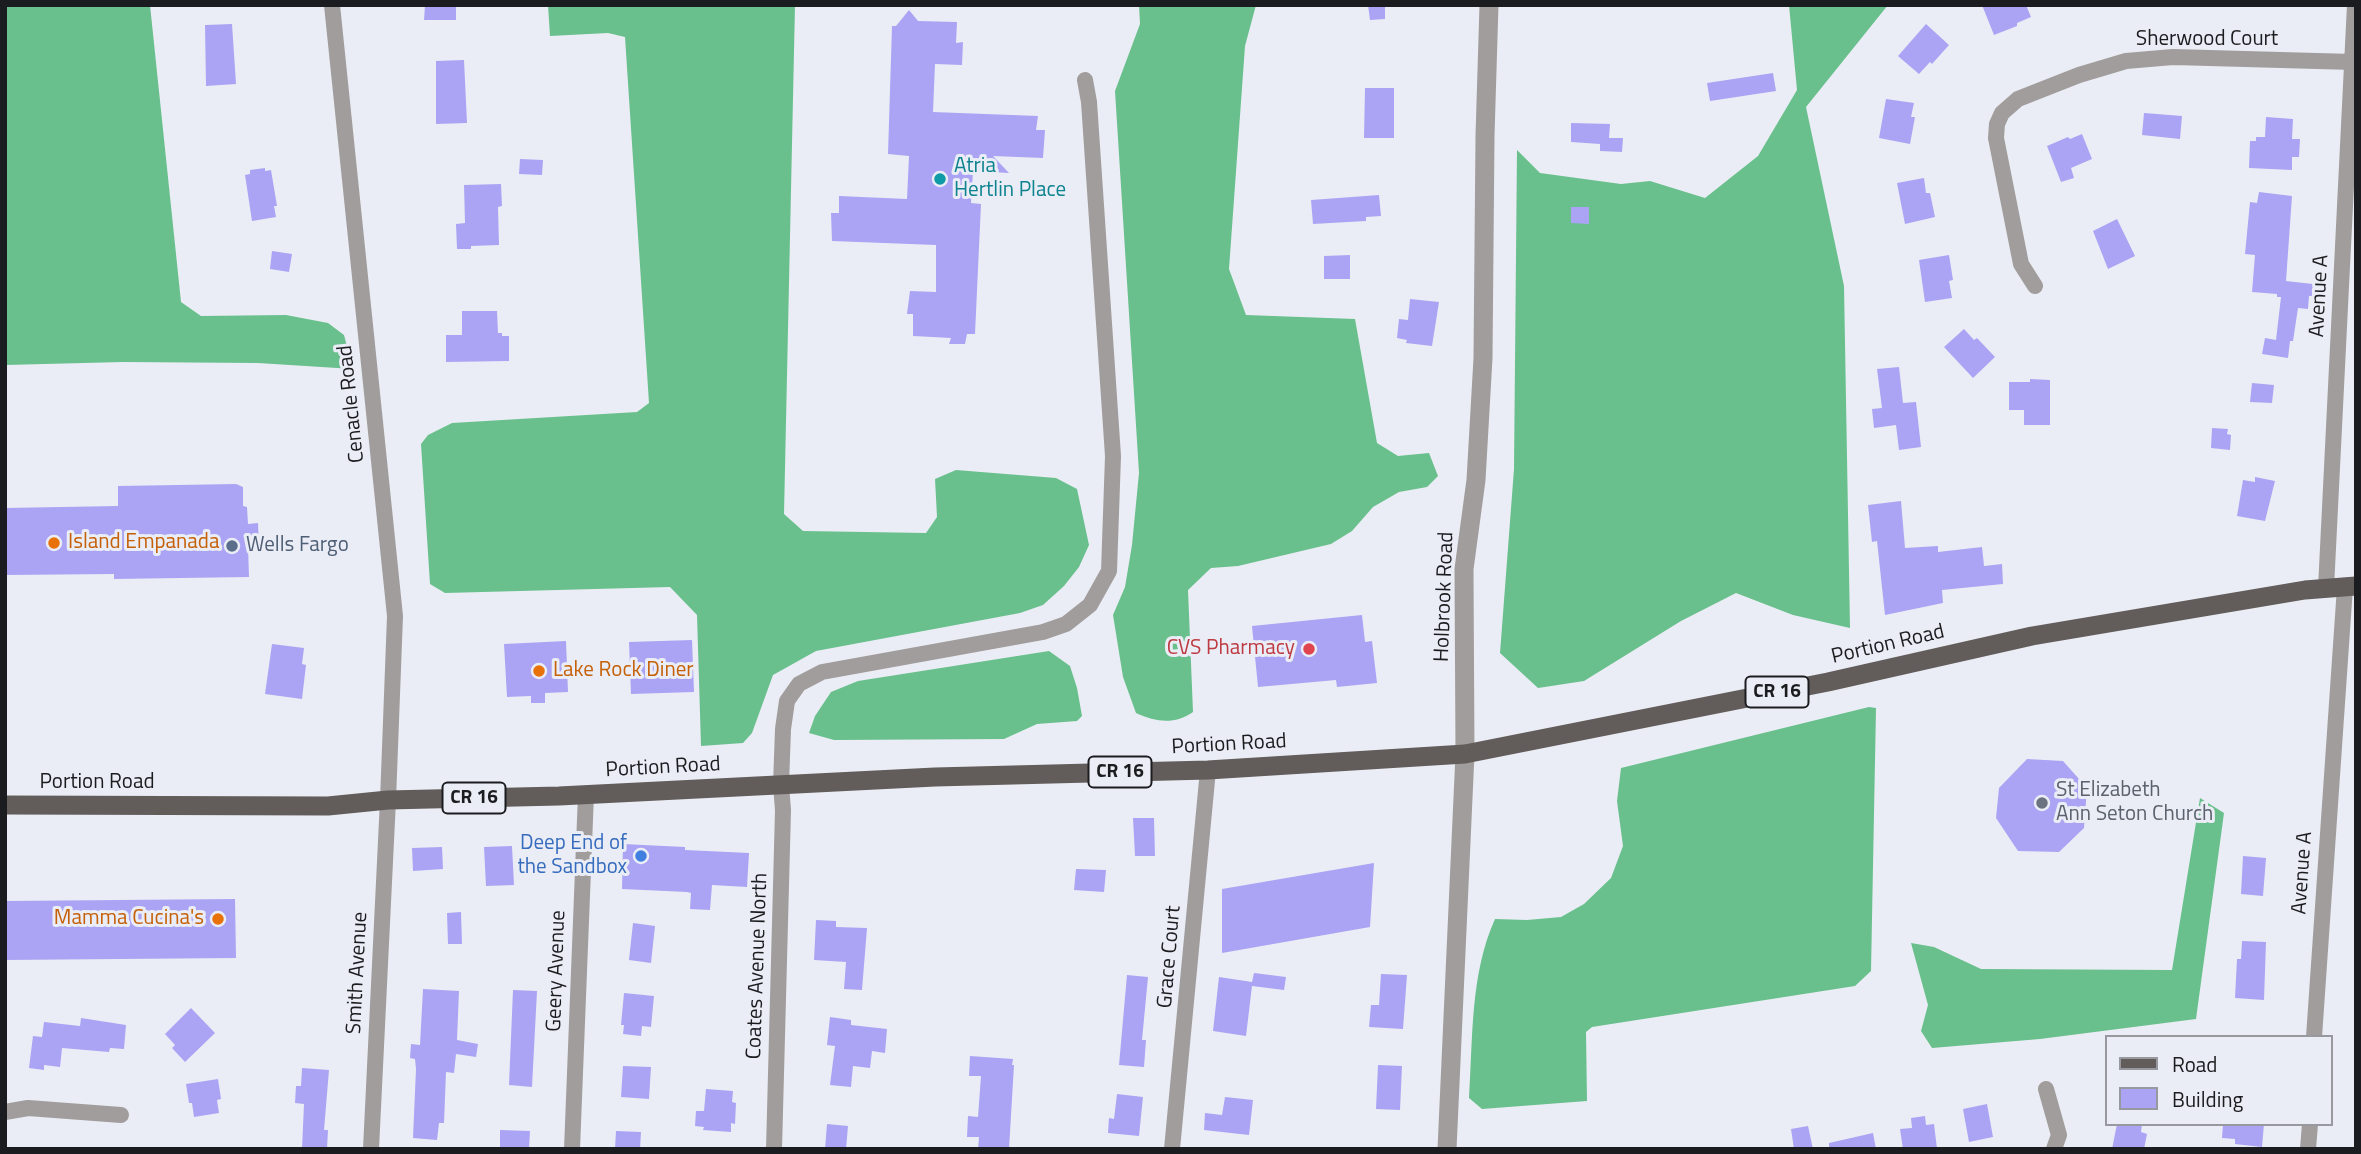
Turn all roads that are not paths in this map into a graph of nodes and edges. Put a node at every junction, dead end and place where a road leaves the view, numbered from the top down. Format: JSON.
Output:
{"nodes":[{"id":1,"x":332,"y":5,"type":"edge"},
{"id":2,"x":1489,"y":5,"type":"edge"},
{"id":3,"x":2355,"y":5,"type":"edge"},
{"id":4,"x":2353,"y":62,"type":"junction"},
{"id":5,"x":1085,"y":80,"type":"dead end"},
{"id":6,"x":2035,"y":286,"type":"dead end"},
{"id":7,"x":2342,"y":587,"type":"edge"},
{"id":8,"x":1465,"y":754,"type":"junction"},
{"id":9,"x":1208,"y":770,"type":"junction"},
{"id":10,"x":781,"y":785,"type":"junction"},
{"id":11,"x":586,"y":794,"type":"junction"},
{"id":12,"x":388,"y":800,"type":"junction"},
{"id":13,"x":5,"y":805,"type":"edge"},
{"id":14,"x":2314,"y":1035,"type":"edge"},
{"id":15,"x":2046,"y":1088,"type":"dead end"},
{"id":16,"x":5,"y":1112,"type":"edge"},
{"id":17,"x":121,"y":1115,"type":"dead end"},
{"id":18,"x":2309,"y":1126,"type":"edge"},
{"id":19,"x":371,"y":1149,"type":"edge"},
{"id":20,"x":572,"y":1149,"type":"edge"},
{"id":21,"x":774,"y":1149,"type":"edge"},
{"id":22,"x":1172,"y":1149,"type":"edge"},
{"id":23,"x":1447,"y":1149,"type":"edge"},
{"id":24,"x":2054,"y":1149,"type":"edge"},
{"id":25,"x":2308,"y":1149,"type":"edge"}],
"edges":[{"from":1,"to":12,"type":"street","name":"Cenacle Road"},
{"from":2,"to":8,"type":"street","name":"Holbrook Road"},
{"from":3,"to":4,"type":"street","name":"Avenue A"},
{"from":4,"to":6,"type":"street","name":"Sherwood Court"},
{"from":4,"to":7,"type":"street","name":"Avenue A"},
{"from":5,"to":10,"type":"street"},
{"from":7,"to":8,"type":"main road","name":"Portion Road","number":"CR 16"},
{"from":7,"to":14,"type":"street","name":"Avenue A"},
{"from":8,"to":9,"type":"main road","name":"Portion Road","number":"CR 16"},
{"from":8,"to":23,"type":"street","name":"Holbrook Road"},
{"from":9,"to":10,"type":"main road","name":"Portion Road","number":"CR 16"},
{"from":9,"to":22,"type":"street","name":"Grace Court"},
{"from":10,"to":11,"type":"main road","name":"Portion Road","number":"CR 16"},
{"from":10,"to":21,"type":"street","name":"Coates Avenue North"},
{"from":11,"to":12,"type":"main road","name":"Portion Road","number":"CR 16"},
{"from":11,"to":20,"type":"street","name":"Geery Avenue"},
{"from":12,"to":13,"type":"main road","name":"Portion Road","number":"CR 16"},
{"from":12,"to":19,"type":"street","name":"Smith Avenue"},
{"from":15,"to":24,"type":"street"},
{"from":16,"to":17,"type":"street"},
{"from":18,"to":25,"type":"street"}]}
